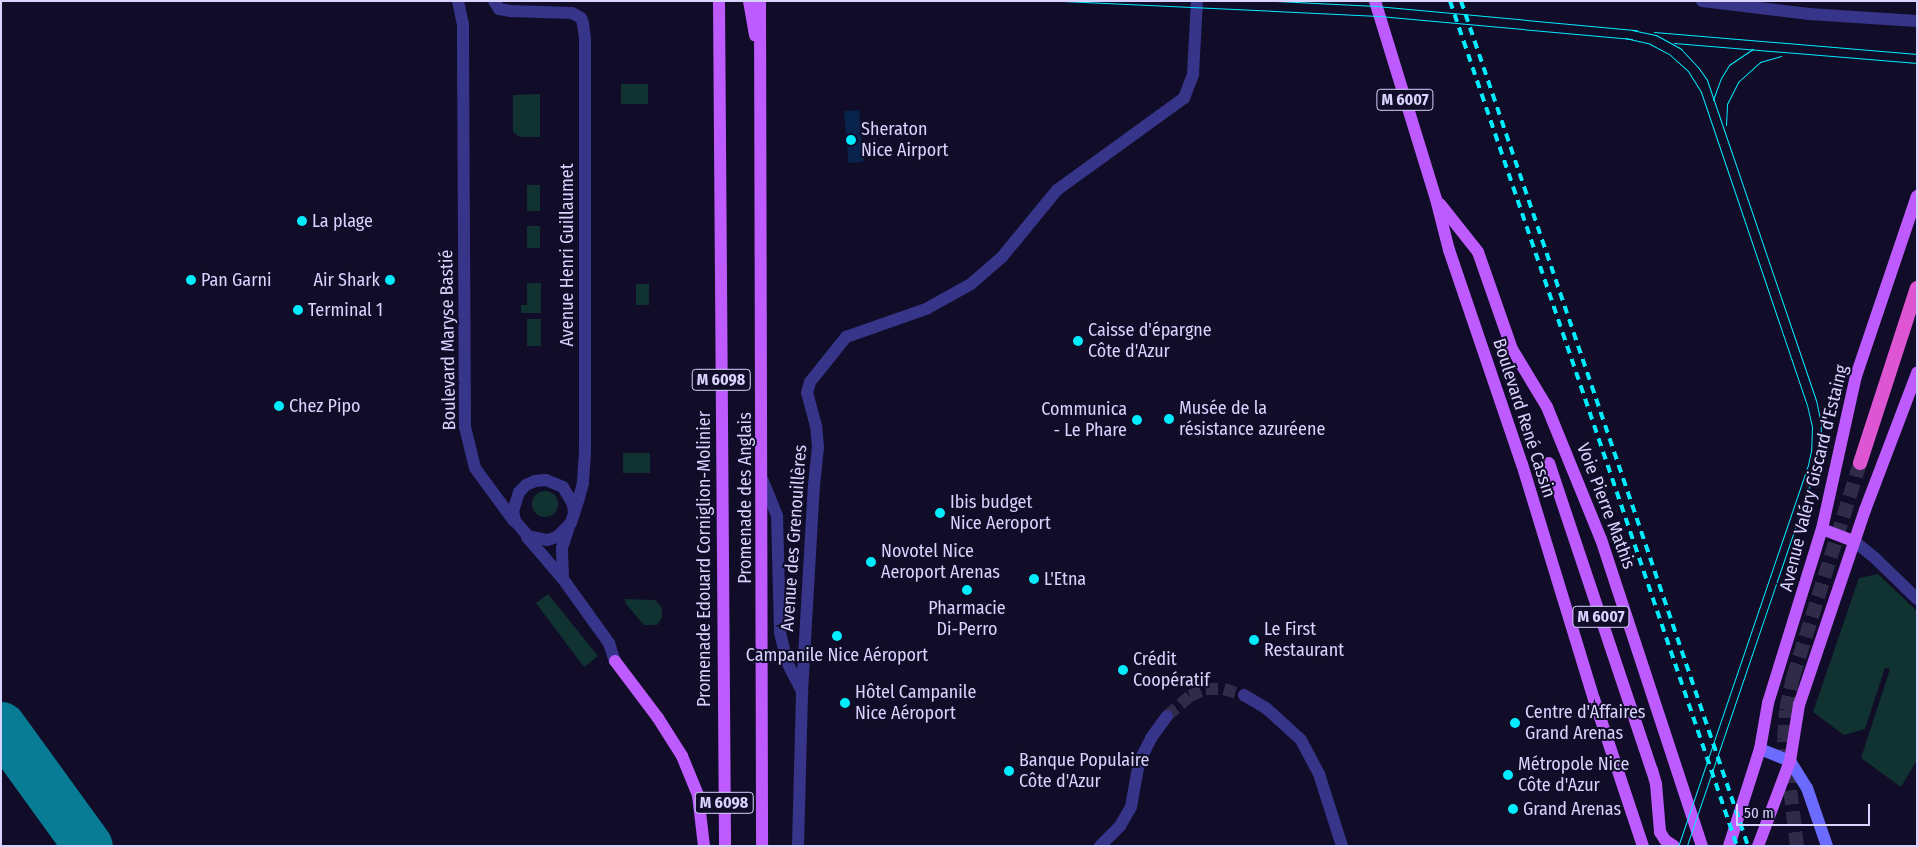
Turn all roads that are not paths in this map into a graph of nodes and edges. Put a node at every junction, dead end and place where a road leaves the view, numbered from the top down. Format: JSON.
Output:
{"nodes":[{"id":1,"x":458,"y":1,"type":"edge"},
{"id":2,"x":494,"y":1,"type":"edge"},
{"id":3,"x":719,"y":1,"type":"edge"},
{"id":4,"x":749,"y":1,"type":"edge"},
{"id":5,"x":760,"y":1,"type":"edge"},
{"id":6,"x":1197,"y":1,"type":"edge"},
{"id":7,"x":1375,"y":1,"type":"edge"},
{"id":8,"x":1702,"y":1,"type":"edge"},
{"id":9,"x":1917,"y":21,"type":"edge"},
{"id":10,"x":760,"y":57,"type":"junction"},
{"id":11,"x":1917,"y":196,"type":"edge"},
{"id":12,"x":1436,"y":199,"type":"junction"},
{"id":13,"x":1917,"y":288,"type":"edge"},
{"id":14,"x":1917,"y":373,"type":"edge"},
{"id":15,"x":1550,"y":463,"type":"dead end"},
{"id":16,"x":1860,"y":463,"type":"tunnel mouth"},
{"id":17,"x":763,"y":481,"type":"junction"},
{"id":18,"x":572,"y":519,"type":"junction"},
{"id":19,"x":1822,"y":529,"type":"junction"},
{"id":20,"x":520,"y":530,"type":"junction"},
{"id":21,"x":1854,"y":541,"type":"junction"},
{"id":22,"x":563,"y":579,"type":"junction"},
{"id":23,"x":1917,"y":599,"type":"edge"},
{"id":24,"x":615,"y":661,"type":"joint"},
{"id":25,"x":802,"y":692,"type":"junction"},
{"id":26,"x":1244,"y":695,"type":"tunnel mouth"},
{"id":27,"x":1167,"y":716,"type":"tunnel mouth"},
{"id":28,"x":1760,"y":749,"type":"junction"},
{"id":29,"x":1790,"y":761,"type":"junction"},
{"id":30,"x":1735,"y":827,"type":"junction"},
{"id":31,"x":1101,"y":844,"type":"edge"},
{"id":32,"x":704,"y":846,"type":"edge"},
{"id":33,"x":725,"y":846,"type":"edge"},
{"id":34,"x":762,"y":846,"type":"edge"},
{"id":35,"x":798,"y":846,"type":"edge"},
{"id":36,"x":1342,"y":846,"type":"edge"},
{"id":37,"x":1642,"y":846,"type":"edge"},
{"id":38,"x":1674,"y":846,"type":"edge"},
{"id":39,"x":1702,"y":846,"type":"edge"},
{"id":40,"x":1718,"y":846,"type":"edge"},
{"id":41,"x":1729,"y":846,"type":"edge"},
{"id":42,"x":1758,"y":846,"type":"edge"},
{"id":43,"x":1827,"y":846,"type":"edge"}],
"edges":[{"from":1,"to":20,"type":"street","name":"Boulevard Maryse Bastié"},
{"from":2,"to":18,"type":"street","name":"Avenue Henri Guillaumet"},
{"from":3,"to":33,"type":"main road","name":"Promenade Edouard Corniglion-Molinier","number":"M 6098"},
{"from":4,"to":10,"type":"main road"},
{"from":5,"to":10,"type":"main road","name":"Promenade des Anglais","number":"M 6098"},
{"from":6,"to":25,"type":"street","name":"Avenue des Grenouillères"},
{"from":7,"to":12,"type":"main road","name":"Boulevard René Cassin","number":"M 6007"},
{"from":8,"to":9,"type":"street"},
{"from":10,"to":17,"type":"main road","name":"Promenade des Anglais","number":"M 6098"},
{"from":11,"to":19,"type":"main road","name":"Avenue Valéry Giscard d'Estaing"},
{"from":12,"to":37,"type":"main road","name":"Boulevard René Cassin"},
{"from":12,"to":39,"type":"main road","name":"Voie Pierre Mathis"},
{"from":13,"to":16,"type":"highway"},
{"from":14,"to":21,"type":"main road"},
{"from":15,"to":38,"type":"main road","name":"Boulevard René Cassin","number":"M 6007"},
{"from":17,"to":25,"type":"street","name":"Avenue des Grenouillères"},
{"from":17,"to":34,"type":"main road","name":"Promenade des Anglais","number":"M 6098"},
{"from":18,"to":20,"type":"street"},
{"from":18,"to":20,"type":"street"},
{"from":18,"to":22,"type":"street"},
{"from":19,"to":21,"type":"main road"},
{"from":19,"to":28,"type":"main road","name":"Avenue Valéry Giscard d'Estaing"},
{"from":20,"to":22,"type":"street","name":"Boulevard Maryse Bastié"},
{"from":21,"to":23,"type":"street"},
{"from":21,"to":29,"type":"main road"},
{"from":22,"to":24,"type":"street","name":"Boulevard Maryse Bastié"},
{"from":24,"to":32,"type":"main road"},
{"from":25,"to":35,"type":"street","name":"Avenue des Grenouillères"},
{"from":26,"to":36,"type":"street"},
{"from":27,"to":31,"type":"street"},
{"from":28,"to":29,"type":"main road"},
{"from":28,"to":30,"type":"main road","name":"Avenue Valéry Giscard d'Estaing"},
{"from":29,"to":42,"type":"main road"},
{"from":29,"to":43,"type":"main road"},
{"from":30,"to":40,"type":"main road"},
{"from":30,"to":41,"type":"main road"}]}
